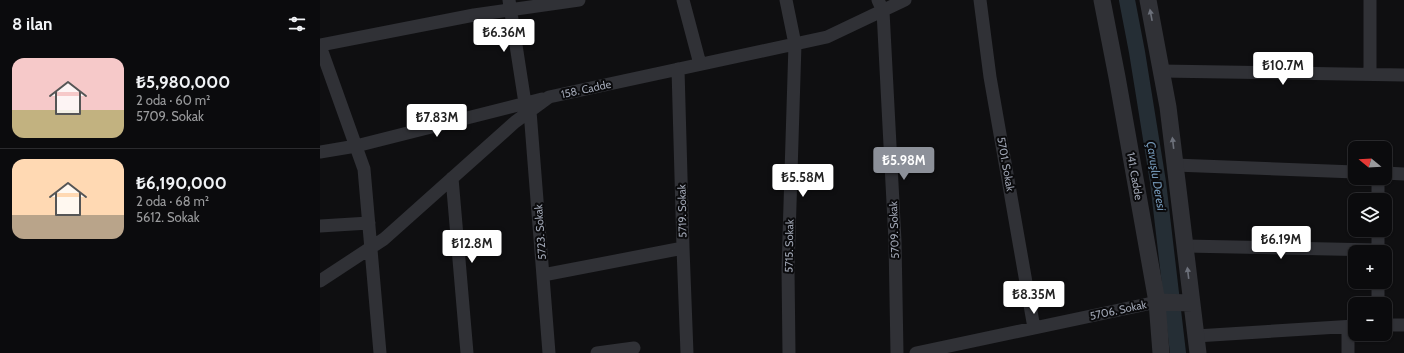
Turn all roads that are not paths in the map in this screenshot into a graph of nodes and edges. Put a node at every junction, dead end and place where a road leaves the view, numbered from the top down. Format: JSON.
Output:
{"nodes":[{"id":1,"x":579,"y":0,"type":"edge"},
{"id":2,"x":683,"y":0,"type":"edge"},
{"id":3,"x":786,"y":0,"type":"edge"},
{"id":4,"x":905,"y":0,"type":"edge"},
{"id":5,"x":980,"y":0,"type":"edge"},
{"id":6,"x":1102,"y":0,"type":"edge"},
{"id":7,"x":1148,"y":0,"type":"edge"},
{"id":8,"x":1370,"y":0,"type":"edge"},
{"id":9,"x":510,"y":5,"type":"edge"},
{"id":10,"x":880,"y":5,"type":"edge"},
{"id":11,"x":795,"y":44,"type":"junction"},
{"id":12,"x":320,"y":45,"type":"edge"},
{"id":13,"x":700,"y":64,"type":"junction"},
{"id":14,"x":678,"y":69,"type":"junction"},
{"id":15,"x":1161,"y":71,"type":"junction"},
{"id":16,"x":1370,"y":74,"type":"junction"},
{"id":17,"x":1404,"y":75,"type":"edge"},
{"id":18,"x":527,"y":107,"type":"junction"},
{"id":19,"x":356,"y":146,"type":"junction"},
{"id":20,"x":320,"y":152,"type":"edge"},
{"id":21,"x":1175,"y":165,"type":"junction"},
{"id":22,"x":1348,"y":172,"type":"edge"},
{"id":23,"x":1392,"y":173,"type":"edge"},
{"id":24,"x":1404,"y":174,"type":"edge"},
{"id":25,"x":452,"y":178,"type":"junction"},
{"id":26,"x":369,"y":223,"type":"junction"},
{"id":27,"x":320,"y":226,"type":"edge"},
{"id":28,"x":1185,"y":246,"type":"junction"},
{"id":29,"x":371,"y":248,"type":"junction"},
{"id":30,"x":682,"y":248,"type":"junction"},
{"id":31,"x":1348,"y":250,"type":"edge"},
{"id":32,"x":543,"y":275,"type":"junction"},
{"id":33,"x":320,"y":281,"type":"edge"},
{"id":34,"x":1158,"y":302,"type":"junction"},
{"id":35,"x":1191,"y":303,"type":"junction"},
{"id":36,"x":1392,"y":325,"type":"edge"},
{"id":37,"x":1404,"y":325,"type":"edge"},
{"id":38,"x":1348,"y":327,"type":"edge"},
{"id":39,"x":1034,"y":328,"type":"junction"},
{"id":40,"x":1196,"y":336,"type":"junction"},
{"id":41,"x":1349,"y":341,"type":"edge"},
{"id":42,"x":634,"y":348,"type":"dead end"},
{"id":43,"x":380,"y":353,"type":"edge"},
{"id":44,"x":467,"y":353,"type":"edge"},
{"id":45,"x":549,"y":353,"type":"edge"},
{"id":46,"x":597,"y":353,"type":"edge"},
{"id":47,"x":687,"y":353,"type":"edge"},
{"id":48,"x":789,"y":353,"type":"edge"},
{"id":49,"x":897,"y":353,"type":"edge"},
{"id":50,"x":916,"y":353,"type":"edge"},
{"id":51,"x":1161,"y":353,"type":"edge"},
{"id":52,"x":1198,"y":353,"type":"edge"},
{"id":53,"x":1348,"y":353,"type":"edge"}],
"edges":[{"from":1,"to":9,"type":"street"},
{"from":2,"to":13,"type":"street"},
{"from":3,"to":11,"type":"street","name":"5715. Sokak"},
{"from":4,"to":10,"type":"street","name":"158. Cadde"},
{"from":5,"to":39,"type":"street","name":"5701. Sokak"},
{"from":6,"to":34,"type":"street","name":"141. Cadde"},
{"from":15,"to":7,"type":"street","one_way":true},
{"from":8,"to":16,"type":"street"},
{"from":9,"to":12,"type":"street"},
{"from":9,"to":18,"type":"street","name":"5723. Sokak"},
{"from":10,"to":11,"type":"street","name":"158. Cadde"},
{"from":10,"to":49,"type":"street","name":"5709. Sokak"},
{"from":11,"to":13,"type":"street","name":"158. Cadde"},
{"from":11,"to":48,"type":"street","name":"5715. Sokak"},
{"from":12,"to":19,"type":"street"},
{"from":13,"to":14,"type":"street","name":"158. Cadde"},
{"from":14,"to":18,"type":"street","name":"158. Cadde"},
{"from":14,"to":30,"type":"street","name":"5719. Sokak"},
{"from":15,"to":16,"type":"street"},
{"from":21,"to":15,"type":"street","one_way":true},
{"from":16,"to":17,"type":"street"},
{"from":18,"to":19,"type":"street"},
{"from":18,"to":25,"type":"street","name":"158. Cadde"},
{"from":18,"to":32,"type":"street","name":"5723. Sokak"},
{"from":19,"to":20,"type":"street"},
{"from":19,"to":26,"type":"street"},
{"from":21,"to":22,"type":"street"},
{"from":21,"to":28,"type":"street"},
{"from":23,"to":24,"type":"street"},
{"from":25,"to":29,"type":"street","name":"158. Cadde"},
{"from":25,"to":44,"type":"street"},
{"from":26,"to":27,"type":"street"},
{"from":26,"to":29,"type":"street"},
{"from":28,"to":31,"type":"street"},
{"from":35,"to":28,"type":"street","one_way":true},
{"from":29,"to":33,"type":"street","name":"158. Cadde"},
{"from":29,"to":43,"type":"street"},
{"from":30,"to":32,"type":"street"},
{"from":30,"to":47,"type":"street","name":"5719. Sokak"},
{"from":32,"to":45,"type":"street","name":"5723. Sokak"},
{"from":34,"to":35,"type":"street"},
{"from":34,"to":39,"type":"street","name":"5706. Sokak"},
{"from":34,"to":51,"type":"street","name":"141. Cadde"},
{"from":35,"to":40,"type":"street"},
{"from":36,"to":37,"type":"street"},
{"from":38,"to":40,"type":"street"},
{"from":39,"to":50,"type":"street","name":"5706. Sokak"},
{"from":40,"to":52,"type":"street"},
{"from":41,"to":53,"type":"street"},
{"from":42,"to":46,"type":"street"}]}
